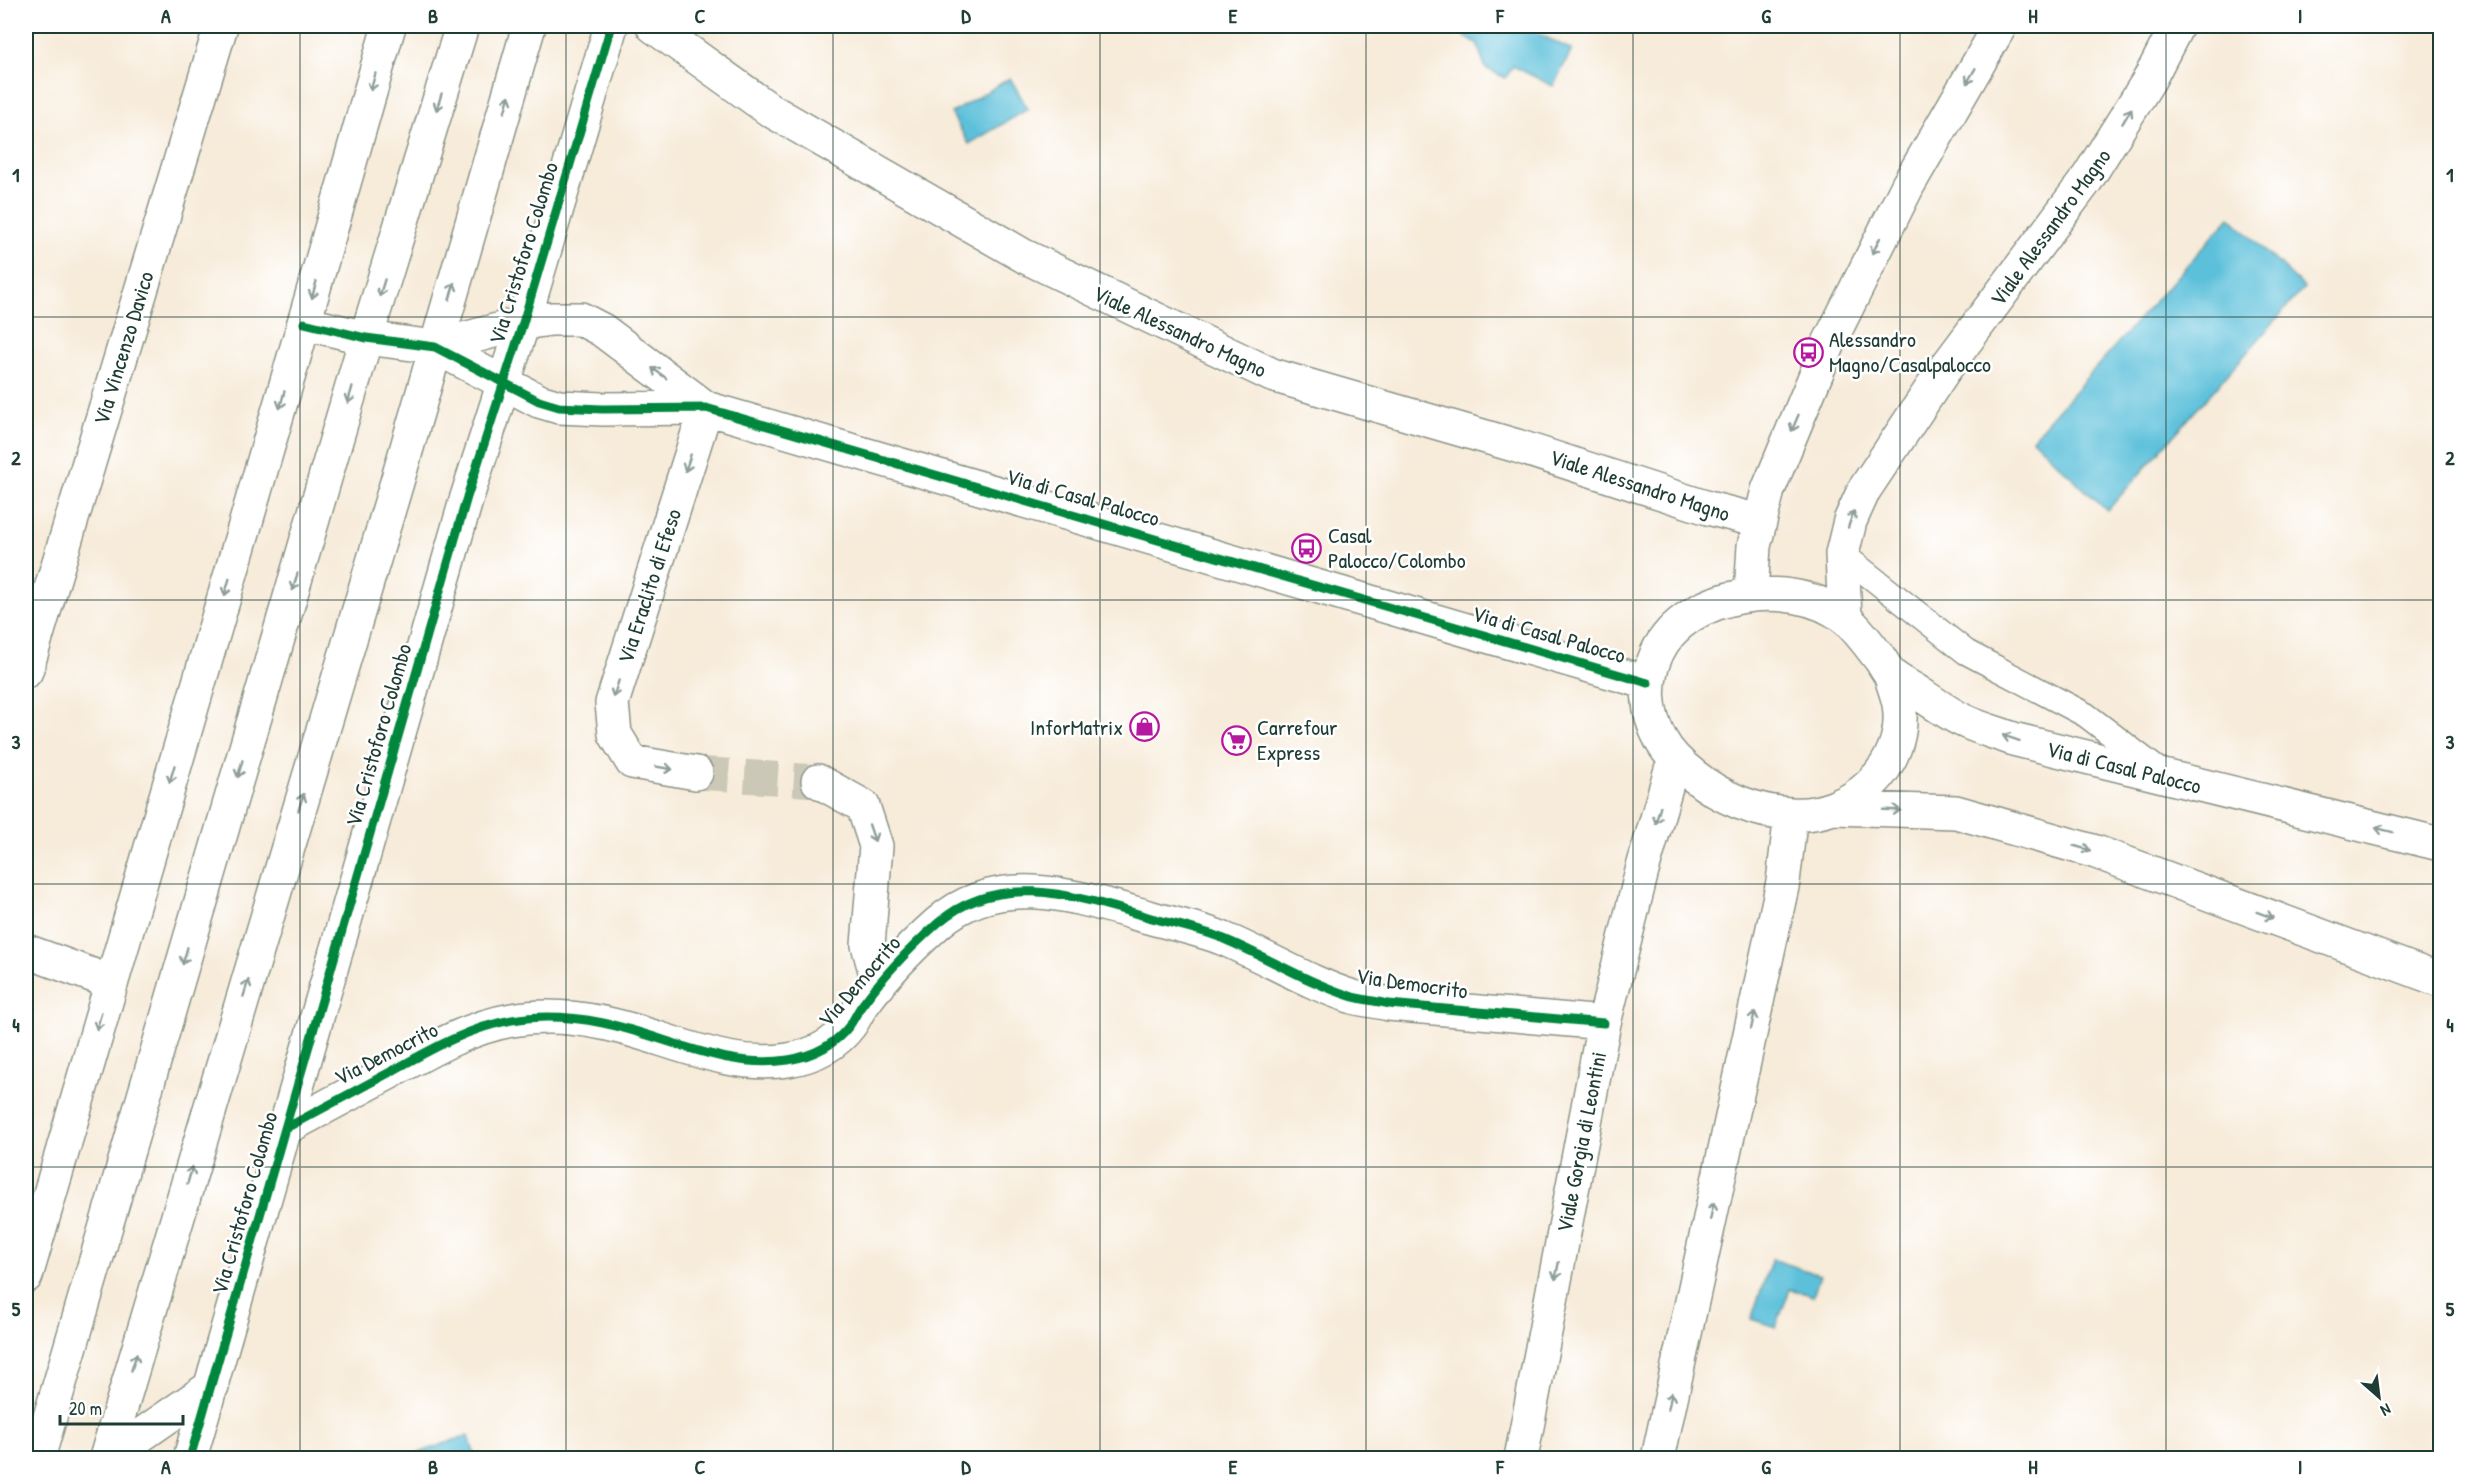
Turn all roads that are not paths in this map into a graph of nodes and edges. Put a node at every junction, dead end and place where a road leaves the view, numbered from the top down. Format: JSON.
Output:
{"nodes":[{"id":1,"x":221,"y":26,"type":"edge"},
{"id":2,"x":389,"y":26,"type":"edge"},
{"id":3,"x":462,"y":26,"type":"edge"},
{"id":4,"x":530,"y":26,"type":"edge"},
{"id":5,"x":611,"y":26,"type":"edge"},
{"id":6,"x":653,"y":26,"type":"edge"},
{"id":7,"x":2000,"y":26,"type":"edge"},
{"id":8,"x":2177,"y":26,"type":"edge"},
{"id":9,"x":304,"y":323,"type":"junction"},
{"id":10,"x":524,"y":323,"type":"junction"},
{"id":11,"x":366,"y":338,"type":"junction"},
{"id":12,"x":435,"y":347,"type":"junction"},
{"id":13,"x":504,"y":382,"type":"junction"},
{"id":14,"x":706,"y":408,"type":"junction"},
{"id":15,"x":1759,"y":521,"type":"junction"},
{"id":16,"x":1842,"y":554,"type":"junction"},
{"id":17,"x":1751,"y":594,"type":"junction"},
{"id":18,"x":1845,"y":618,"type":"junction"},
{"id":19,"x":26,"y":671,"type":"edge"},
{"id":20,"x":1890,"y":674,"type":"junction"},
{"id":21,"x":1648,"y":683,"type":"junction"},
{"id":22,"x":1674,"y":759,"type":"junction"},
{"id":23,"x":696,"y":773,"type":"tunnel mouth"},
{"id":24,"x":2167,"y":777,"type":"junction"},
{"id":25,"x":818,"y":781,"type":"tunnel mouth"},
{"id":26,"x":1834,"y":808,"type":"junction"},
{"id":27,"x":1791,"y":814,"type":"junction"},
{"id":28,"x":2440,"y":844,"type":"edge"},
{"id":29,"x":26,"y":951,"type":"edge"},
{"id":30,"x":2440,"y":980,"type":"edge"},
{"id":31,"x":111,"y":982,"type":"junction"},
{"id":32,"x":879,"y":985,"type":"junction"},
{"id":33,"x":1604,"y":1023,"type":"junction"},
{"id":34,"x":286,"y":1128,"type":"junction"},
{"id":35,"x":26,"y":1276,"type":"edge"},
{"id":36,"x":212,"y":1386,"type":"junction"},
{"id":37,"x":38,"y":1458,"type":"edge"},
{"id":38,"x":107,"y":1458,"type":"edge"},
{"id":39,"x":190,"y":1458,"type":"edge"},
{"id":40,"x":1521,"y":1458,"type":"edge"},
{"id":41,"x":1658,"y":1458,"type":"edge"}],
"edges":[{"from":1,"to":19,"type":"street","name":"Via Vincenzo Davico"},
{"from":2,"to":9,"type":"street","one_way":true},
{"from":3,"to":11,"type":"street","one_way":true},
{"from":12,"to":4,"type":"street","one_way":true},
{"from":5,"to":10,"type":"street","name":"Via Cristoforo Colombo"},
{"from":6,"to":15,"type":"street","name":"Viale Alessandro Magno"},
{"from":7,"to":15,"type":"street","name":"Viale Alessandro Magno","one_way":true},
{"from":16,"to":8,"type":"street","name":"Viale Alessandro Magno","one_way":true},
{"from":9,"to":11,"type":"street"},
{"from":9,"to":31,"type":"street","one_way":true},
{"from":10,"to":12,"type":"street"},
{"from":10,"to":13,"type":"street","name":"Via Cristoforo Colombo"},
{"from":14,"to":10,"type":"street","one_way":true},
{"from":11,"to":12,"type":"street"},
{"from":11,"to":37,"type":"street","one_way":true},
{"from":12,"to":13,"type":"street","name":"Via di Casal Palocco"},
{"from":38,"to":12,"type":"street","one_way":true},
{"from":13,"to":14,"type":"street","name":"Via di Casal Palocco"},
{"from":13,"to":34,"type":"street","name":"Via Cristoforo Colombo"},
{"from":14,"to":21,"type":"street","name":"Via di Casal Palocco"},
{"from":14,"to":23,"type":"street","name":"Via Eraclito di Efeso","one_way":true},
{"from":15,"to":17,"type":"street","name":"Viale Alessandro Magno"},
{"from":16,"to":18,"type":"street","name":"Viale Alessandro Magno"},
{"from":16,"to":24,"type":"lane"},
{"from":17,"to":18,"type":"street","name":"Via di Casal Palocco"},
{"from":17,"to":21,"type":"street"},
{"from":18,"to":20,"type":"street","name":"Via di Casal Palocco"},
{"from":24,"to":20,"type":"street","name":"Via di Casal Palocco","one_way":true},
{"from":20,"to":26,"type":"street"},
{"from":21,"to":22,"type":"street"},
{"from":22,"to":27,"type":"street"},
{"from":22,"to":33,"type":"street","name":"Viale Gorgia di Leontini","one_way":true},
{"from":28,"to":24,"type":"street","name":"Via di Casal Palocco","one_way":true},
{"from":25,"to":32,"type":"street","one_way":true},
{"from":26,"to":27,"type":"street"},
{"from":26,"to":30,"type":"street","one_way":true},
{"from":41,"to":27,"type":"street","one_way":true},
{"from":29,"to":31,"type":"street"},
{"from":31,"to":35,"type":"street","one_way":true},
{"from":32,"to":33,"type":"street","name":"Via Democrito"},
{"from":32,"to":34,"type":"street","name":"Via Democrito"},
{"from":33,"to":40,"type":"street","name":"Viale Gorgia di Leontini","one_way":true},
{"from":34,"to":36,"type":"street","name":"Via Cristoforo Colombo"},
{"from":36,"to":38,"type":"street"},
{"from":36,"to":39,"type":"street","name":"Via Cristoforo Colombo"}]}
